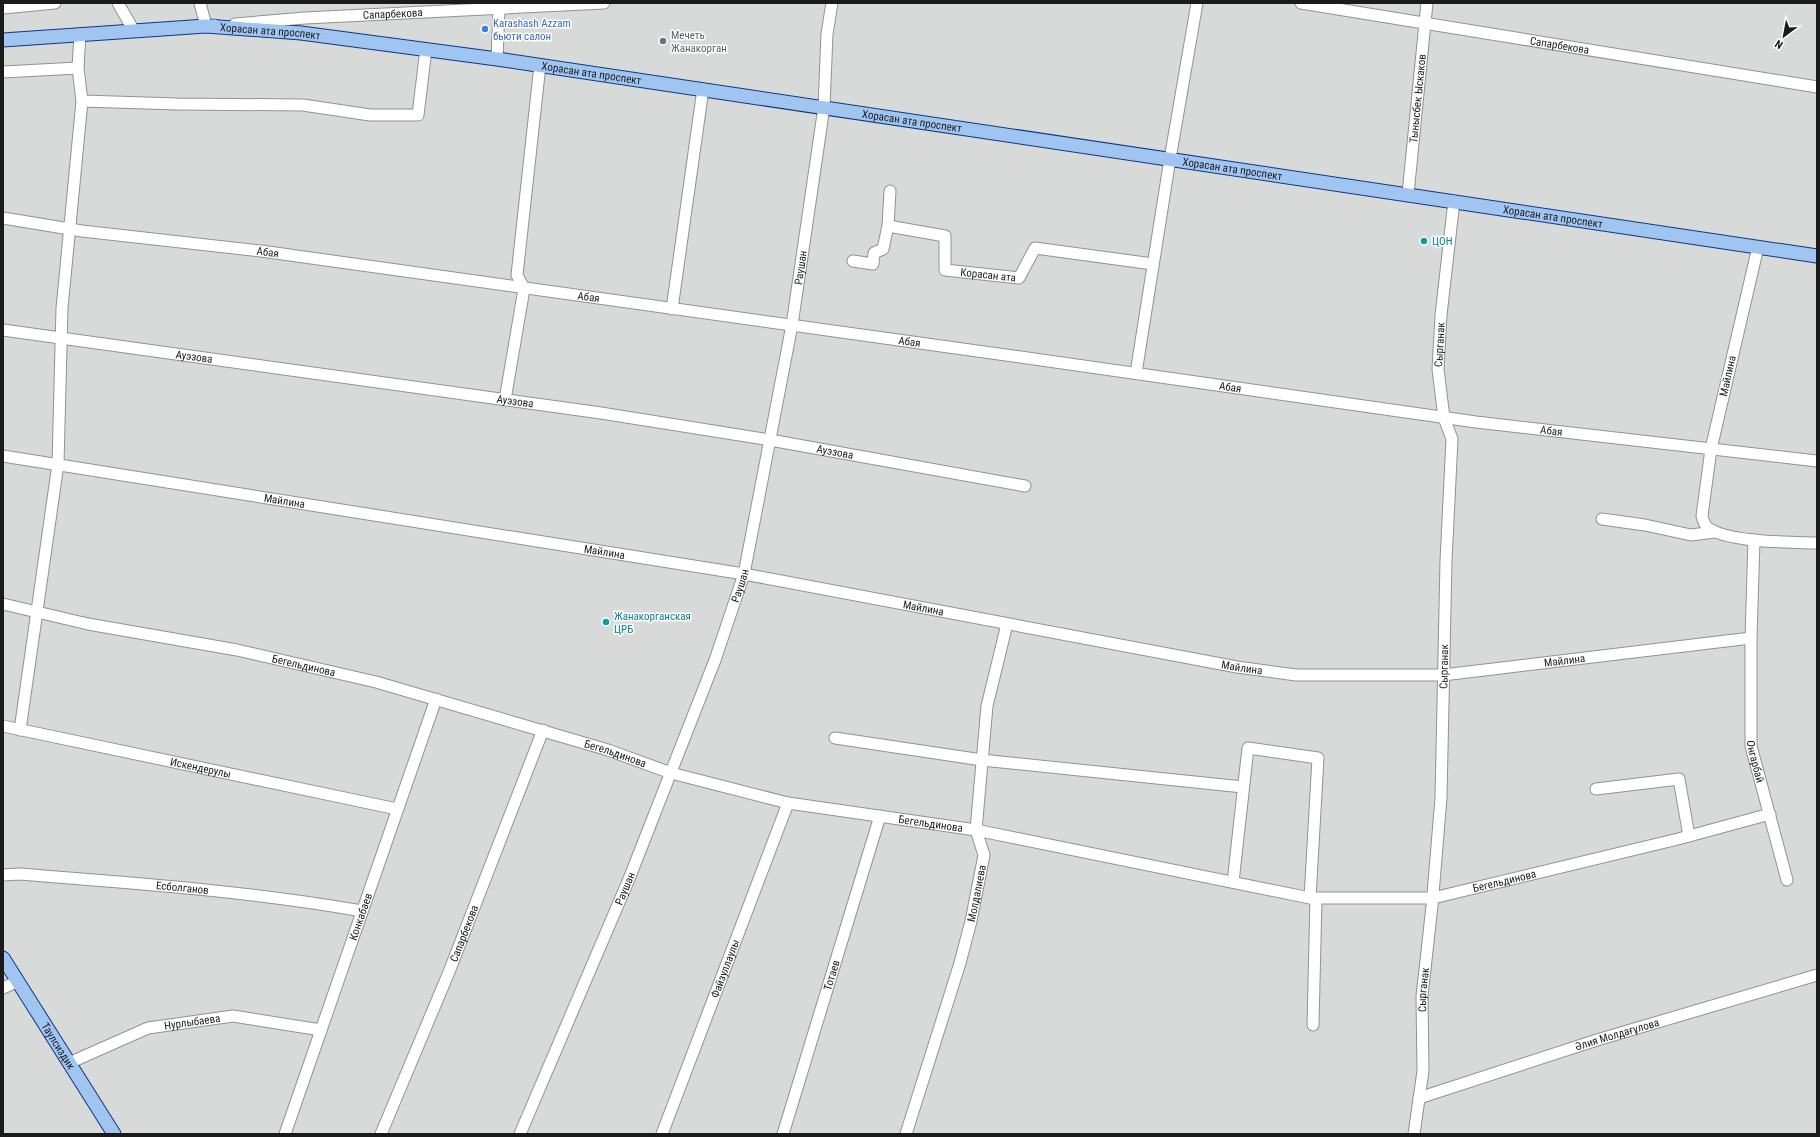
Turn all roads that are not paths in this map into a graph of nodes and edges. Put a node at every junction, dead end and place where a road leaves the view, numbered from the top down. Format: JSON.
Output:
{"nodes":[{"id":1,"x":56,"y":3,"type":"edge"},
{"id":2,"x":118,"y":3,"type":"edge"},
{"id":3,"x":200,"y":3,"type":"edge"},
{"id":4,"x":604,"y":3,"type":"edge"},
{"id":5,"x":832,"y":3,"type":"edge"},
{"id":6,"x":1197,"y":3,"type":"edge"},
{"id":7,"x":1301,"y":3,"type":"edge"},
{"id":8,"x":1427,"y":3,"type":"edge"},
{"id":9,"x":3,"y":8,"type":"edge"},
{"id":10,"x":499,"y":9,"type":"junction"},
{"id":11,"x":1425,"y":23,"type":"junction"},
{"id":12,"x":206,"y":26,"type":"junction"},
{"id":13,"x":134,"y":31,"type":"junction"},
{"id":14,"x":80,"y":34,"type":"junction"},
{"id":15,"x":3,"y":40,"type":"edge"},
{"id":16,"x":426,"y":49,"type":"junction"},
{"id":17,"x":497,"y":59,"type":"junction"},
{"id":18,"x":540,"y":65,"type":"junction"},
{"id":19,"x":78,"y":68,"type":"junction"},
{"id":20,"x":3,"y":72,"type":"edge"},
{"id":21,"x":1817,"y":87,"type":"edge"},
{"id":22,"x":703,"y":89,"type":"junction"},
{"id":23,"x":82,"y":101,"type":"junction"},
{"id":24,"x":824,"y":107,"type":"junction"},
{"id":25,"x":1170,"y":159,"type":"junction"},
{"id":26,"x":890,"y":191,"type":"dead end"},
{"id":27,"x":1408,"y":194,"type":"junction"},
{"id":28,"x":1454,"y":201,"type":"junction"},
{"id":29,"x":3,"y":218,"type":"edge"},
{"id":30,"x":888,"y":226,"type":"junction"},
{"id":31,"x":70,"y":229,"type":"junction"},
{"id":32,"x":1758,"y":247,"type":"junction"},
{"id":33,"x":1817,"y":256,"type":"edge"},
{"id":34,"x":853,"y":261,"type":"dead end"},
{"id":35,"x":1153,"y":264,"type":"junction"},
{"id":36,"x":524,"y":289,"type":"junction"},
{"id":37,"x":672,"y":309,"type":"junction"},
{"id":38,"x":792,"y":326,"type":"junction"},
{"id":39,"x":3,"y":330,"type":"edge"},
{"id":40,"x":61,"y":337,"type":"junction"},
{"id":41,"x":1136,"y":373,"type":"junction"},
{"id":42,"x":504,"y":400,"type":"junction"},
{"id":43,"x":1444,"y":418,"type":"junction"},
{"id":44,"x":770,"y":440,"type":"junction"},
{"id":45,"x":1711,"y":449,"type":"junction"},
{"id":46,"x":3,"y":456,"type":"edge"},
{"id":47,"x":1817,"y":461,"type":"edge"},
{"id":48,"x":58,"y":464,"type":"junction"},
{"id":49,"x":1025,"y":486,"type":"dead end"},
{"id":50,"x":1602,"y":519,"type":"dead end"},
{"id":51,"x":1715,"y":532,"type":"junction"},
{"id":52,"x":1754,"y":540,"type":"junction"},
{"id":53,"x":1817,"y":543,"type":"edge"},
{"id":54,"x":744,"y":574,"type":"junction"},
{"id":55,"x":3,"y":604,"type":"edge"},
{"id":56,"x":37,"y":612,"type":"junction"},
{"id":57,"x":1007,"y":624,"type":"junction"},
{"id":58,"x":1751,"y":638,"type":"junction"},
{"id":59,"x":1443,"y":675,"type":"junction"},
{"id":60,"x":436,"y":699,"type":"junction"},
{"id":61,"x":3,"y":726,"type":"edge"},
{"id":62,"x":20,"y":730,"type":"junction"},
{"id":63,"x":543,"y":730,"type":"junction"},
{"id":64,"x":835,"y":738,"type":"dead end"},
{"id":65,"x":982,"y":760,"type":"junction"},
{"id":66,"x":671,"y":774,"type":"junction"},
{"id":67,"x":1244,"y":787,"type":"junction"},
{"id":68,"x":1596,"y":789,"type":"dead end"},
{"id":69,"x":788,"y":802,"type":"junction"},
{"id":70,"x":397,"y":810,"type":"junction"},
{"id":71,"x":1770,"y":814,"type":"junction"},
{"id":72,"x":880,"y":816,"type":"junction"},
{"id":73,"x":976,"y":830,"type":"junction"},
{"id":74,"x":1689,"y":836,"type":"junction"},
{"id":75,"x":3,"y":875,"type":"edge"},
{"id":76,"x":1787,"y":880,"type":"dead end"},
{"id":77,"x":1232,"y":882,"type":"junction"},
{"id":78,"x":1313,"y":898,"type":"junction"},
{"id":79,"x":1433,"y":898,"type":"junction"},
{"id":80,"x":362,"y":911,"type":"junction"},
{"id":81,"x":3,"y":958,"type":"edge"},
{"id":82,"x":1817,"y":975,"type":"edge"},
{"id":83,"x":18,"y":981,"type":"junction"},
{"id":84,"x":3,"y":988,"type":"edge"},
{"id":85,"x":1313,"y":1025,"type":"dead end"},
{"id":86,"x":321,"y":1030,"type":"junction"},
{"id":87,"x":69,"y":1063,"type":"junction"},
{"id":88,"x":1419,"y":1098,"type":"junction"},
{"id":89,"x":114,"y":1134,"type":"edge"},
{"id":90,"x":285,"y":1134,"type":"edge"},
{"id":91,"x":381,"y":1134,"type":"edge"},
{"id":92,"x":520,"y":1134,"type":"edge"},
{"id":93,"x":662,"y":1134,"type":"edge"},
{"id":94,"x":783,"y":1134,"type":"edge"},
{"id":95,"x":906,"y":1134,"type":"edge"},
{"id":96,"x":1414,"y":1134,"type":"edge"}],
"edges":[{"from":1,"to":9,"type":"street"},
{"from":2,"to":13,"type":"street"},
{"from":3,"to":12,"type":"street"},
{"from":4,"to":10,"type":"street","name":"Сапарбекова"},
{"from":5,"to":24,"type":"street","name":"Раушан"},
{"from":6,"to":25,"type":"street"},
{"from":7,"to":11,"type":"street","name":"Сапарбекова"},
{"from":8,"to":11,"type":"street","name":"Тынысбек Ыскаков"},
{"from":10,"to":12,"type":"street","name":"Сапарбекова"},
{"from":10,"to":17,"type":"street"},
{"from":11,"to":21,"type":"street","name":"Сапарбекова"},
{"from":11,"to":27,"type":"street","name":"Тынысбек Ыскаков"},
{"from":12,"to":13,"type":"main road","name":"Хорасан ата проспект"},
{"from":12,"to":16,"type":"main road","name":"Хорасан ата проспект"},
{"from":13,"to":14,"type":"main road","name":"Хорасан ата проспект"},
{"from":14,"to":15,"type":"main road","name":"Хорасан ата проспект"},
{"from":14,"to":19,"type":"street"},
{"from":16,"to":17,"type":"main road","name":"Хорасан ата проспект"},
{"from":16,"to":23,"type":"street"},
{"from":17,"to":18,"type":"main road","name":"Хорасан ата проспект"},
{"from":18,"to":22,"type":"main road","name":"Хорасан ата проспект"},
{"from":18,"to":36,"type":"street"},
{"from":19,"to":20,"type":"street"},
{"from":19,"to":23,"type":"street"},
{"from":22,"to":24,"type":"main road","name":"Хорасан ата проспект"},
{"from":22,"to":37,"type":"street"},
{"from":23,"to":31,"type":"street"},
{"from":24,"to":25,"type":"main road","name":"Хорасан ата проспект"},
{"from":24,"to":38,"type":"street","name":"Раушан"},
{"from":25,"to":27,"type":"main road","name":"Хорасан ата проспект"},
{"from":25,"to":35,"type":"street"},
{"from":26,"to":30,"type":"street"},
{"from":27,"to":28,"type":"main road","name":"Хорасан ата проспект"},
{"from":28,"to":32,"type":"main road","name":"Хорасан ата проспект"},
{"from":28,"to":43,"type":"street","name":"Сырганак"},
{"from":29,"to":31,"type":"street","name":"Абая"},
{"from":30,"to":34,"type":"street"},
{"from":30,"to":35,"type":"street","name":"Корасан ата"},
{"from":31,"to":36,"type":"street","name":"Абая"},
{"from":31,"to":40,"type":"street"},
{"from":32,"to":33,"type":"main road","name":"Хорасан ата проспект"},
{"from":32,"to":45,"type":"street","name":"Майлина"},
{"from":35,"to":41,"type":"street"},
{"from":36,"to":37,"type":"street","name":"Абая"},
{"from":36,"to":42,"type":"street"},
{"from":37,"to":38,"type":"street","name":"Абая"},
{"from":38,"to":41,"type":"street","name":"Абая"},
{"from":38,"to":44,"type":"street","name":"Раушан"},
{"from":39,"to":40,"type":"street","name":"Ауэзова"},
{"from":40,"to":42,"type":"street","name":"Ауэзова"},
{"from":40,"to":48,"type":"street"},
{"from":41,"to":43,"type":"street","name":"Абая"},
{"from":42,"to":44,"type":"street","name":"Ауэзова"},
{"from":43,"to":45,"type":"street","name":"Абая"},
{"from":43,"to":59,"type":"street","name":"Сырганак"},
{"from":44,"to":49,"type":"street","name":"Ауэзова"},
{"from":44,"to":54,"type":"street","name":"Раушан"},
{"from":45,"to":47,"type":"street","name":"Абая"},
{"from":45,"to":51,"type":"street","name":"Майлина"},
{"from":46,"to":48,"type":"street","name":"Майлина"},
{"from":48,"to":54,"type":"street","name":"Майлина"},
{"from":48,"to":56,"type":"street"},
{"from":50,"to":51,"type":"street"},
{"from":51,"to":52,"type":"street"},
{"from":52,"to":53,"type":"street"},
{"from":52,"to":58,"type":"street"},
{"from":54,"to":57,"type":"street","name":"Майлина"},
{"from":54,"to":66,"type":"street","name":"Раушан"},
{"from":55,"to":56,"type":"street","name":"Бегельдинова"},
{"from":56,"to":60,"type":"street","name":"Бегельдинова"},
{"from":56,"to":62,"type":"street"},
{"from":57,"to":59,"type":"street","name":"Майлина"},
{"from":57,"to":65,"type":"street","name":"Молдалиева"},
{"from":58,"to":59,"type":"street","name":"Майлина"},
{"from":58,"to":71,"type":"street","name":"Онгарбай"},
{"from":59,"to":79,"type":"street","name":"Сырганак"},
{"from":60,"to":63,"type":"street","name":"Бегельдинова"},
{"from":60,"to":70,"type":"street","name":"Конкабаев"},
{"from":61,"to":62,"type":"street","name":"Искендерулы"},
{"from":62,"to":70,"type":"street","name":"Искендерулы"},
{"from":63,"to":66,"type":"street","name":"Бегельдинова"},
{"from":63,"to":91,"type":"street","name":"Сапарбекова"},
{"from":64,"to":65,"type":"street"},
{"from":65,"to":67,"type":"street"},
{"from":65,"to":73,"type":"street","name":"Молдалиева"},
{"from":66,"to":69,"type":"street","name":"Бегельдинова"},
{"from":66,"to":92,"type":"street","name":"Раушан"},
{"from":67,"to":77,"type":"street"},
{"from":67,"to":78,"type":"street"},
{"from":68,"to":74,"type":"street"},
{"from":69,"to":72,"type":"street","name":"Бегельдинова"},
{"from":69,"to":93,"type":"street","name":"Файзуллаулы"},
{"from":70,"to":80,"type":"street","name":"Конкабаев"},
{"from":71,"to":74,"type":"street","name":"Бегельдинова"},
{"from":71,"to":76,"type":"street","name":"Онгарбай"},
{"from":72,"to":73,"type":"street","name":"Бегельдинова"},
{"from":72,"to":94,"type":"street","name":"Тотаев"},
{"from":73,"to":77,"type":"street","name":"Бегельдинова"},
{"from":73,"to":95,"type":"street","name":"Молдалиева"},
{"from":74,"to":79,"type":"street","name":"Бегельдинова"},
{"from":75,"to":80,"type":"street","name":"Есболганов"},
{"from":77,"to":78,"type":"street","name":"Бегельдинова"},
{"from":78,"to":79,"type":"street","name":"Бегельдинова"},
{"from":78,"to":85,"type":"street"},
{"from":79,"to":88,"type":"street","name":"Сырганак"},
{"from":80,"to":86,"type":"street","name":"Конкабаев"},
{"from":81,"to":83,"type":"main road","name":"Таулсиздик"},
{"from":82,"to":88,"type":"street","name":"Әлия Молдағұлова"},
{"from":83,"to":84,"type":"street"},
{"from":83,"to":87,"type":"main road","name":"Таулсиздик"},
{"from":86,"to":87,"type":"street","name":"Нурлыбаева"},
{"from":86,"to":90,"type":"street","name":"Конкабаев"},
{"from":87,"to":89,"type":"main road","name":"Таулсиздик"},
{"from":88,"to":96,"type":"street","name":"Сырганак"}]}
